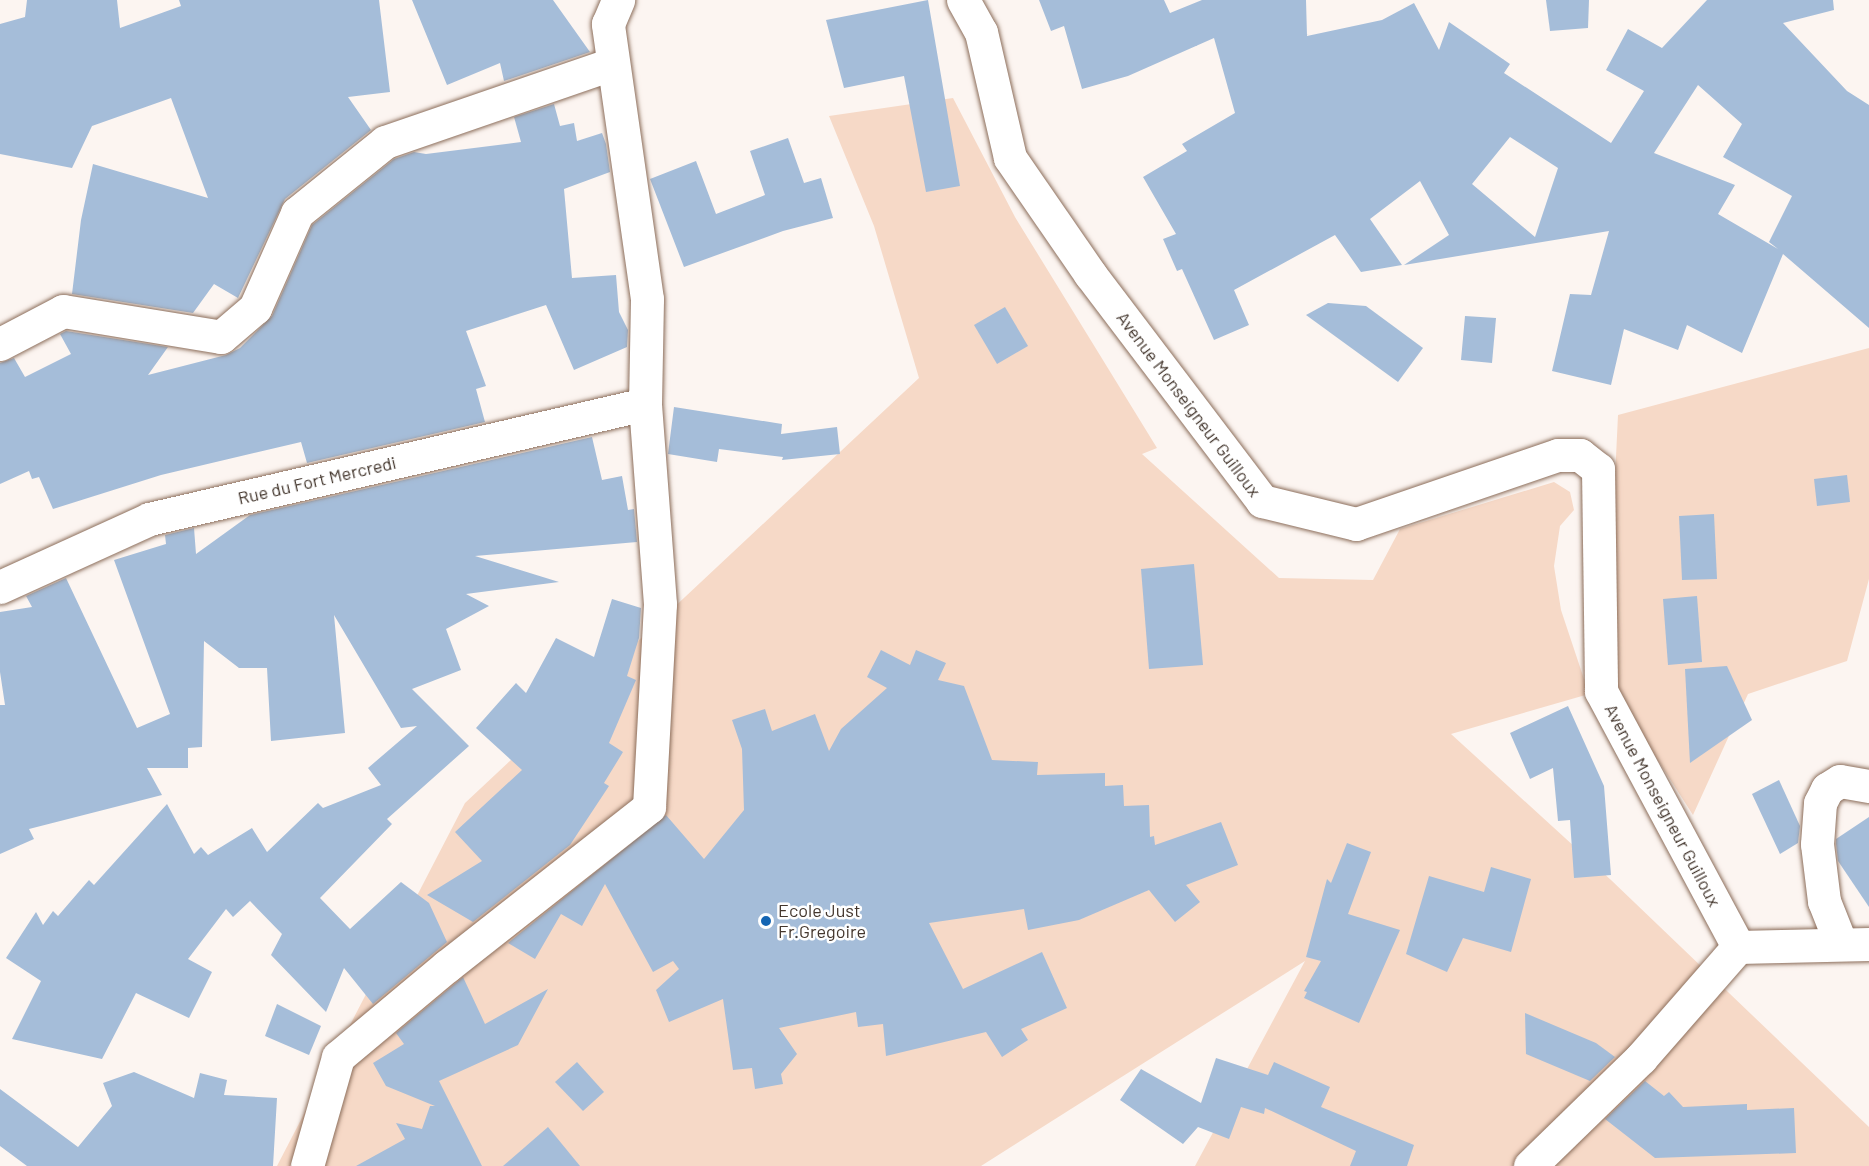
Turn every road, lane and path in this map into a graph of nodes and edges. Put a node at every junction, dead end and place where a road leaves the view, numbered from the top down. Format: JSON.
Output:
{"nodes":[{"id":1,"x":618,"y":0,"type":"edge"},
{"id":2,"x":963,"y":0,"type":"edge"},
{"id":3,"x":612,"y":64,"type":"junction"},
{"id":4,"x":0,"y":344,"type":"edge"},
{"id":5,"x":645,"y":404,"type":"junction"},
{"id":6,"x":0,"y":587,"type":"edge"},
{"id":7,"x":1869,"y":786,"type":"edge"},
{"id":8,"x":1855,"y":944,"type":"edge"},
{"id":9,"x":1738,"y":947,"type":"junction"},
{"id":10,"x":307,"y":1166,"type":"edge"},
{"id":11,"x":1530,"y":1166,"type":"edge"}],
"edges":[{"from":1,"to":3,"type":"street"},
{"from":2,"to":9,"type":"street","name":"Avenue Monseigneur Guilloux"},
{"from":3,"to":4,"type":"street"},
{"from":3,"to":5,"type":"street"},
{"from":5,"to":6,"type":"street","name":"Rue du Fort Mercredi"},
{"from":5,"to":10,"type":"street"},
{"from":7,"to":8,"type":"street"},
{"from":8,"to":9,"type":"street"},
{"from":9,"to":11,"type":"street"}]}
